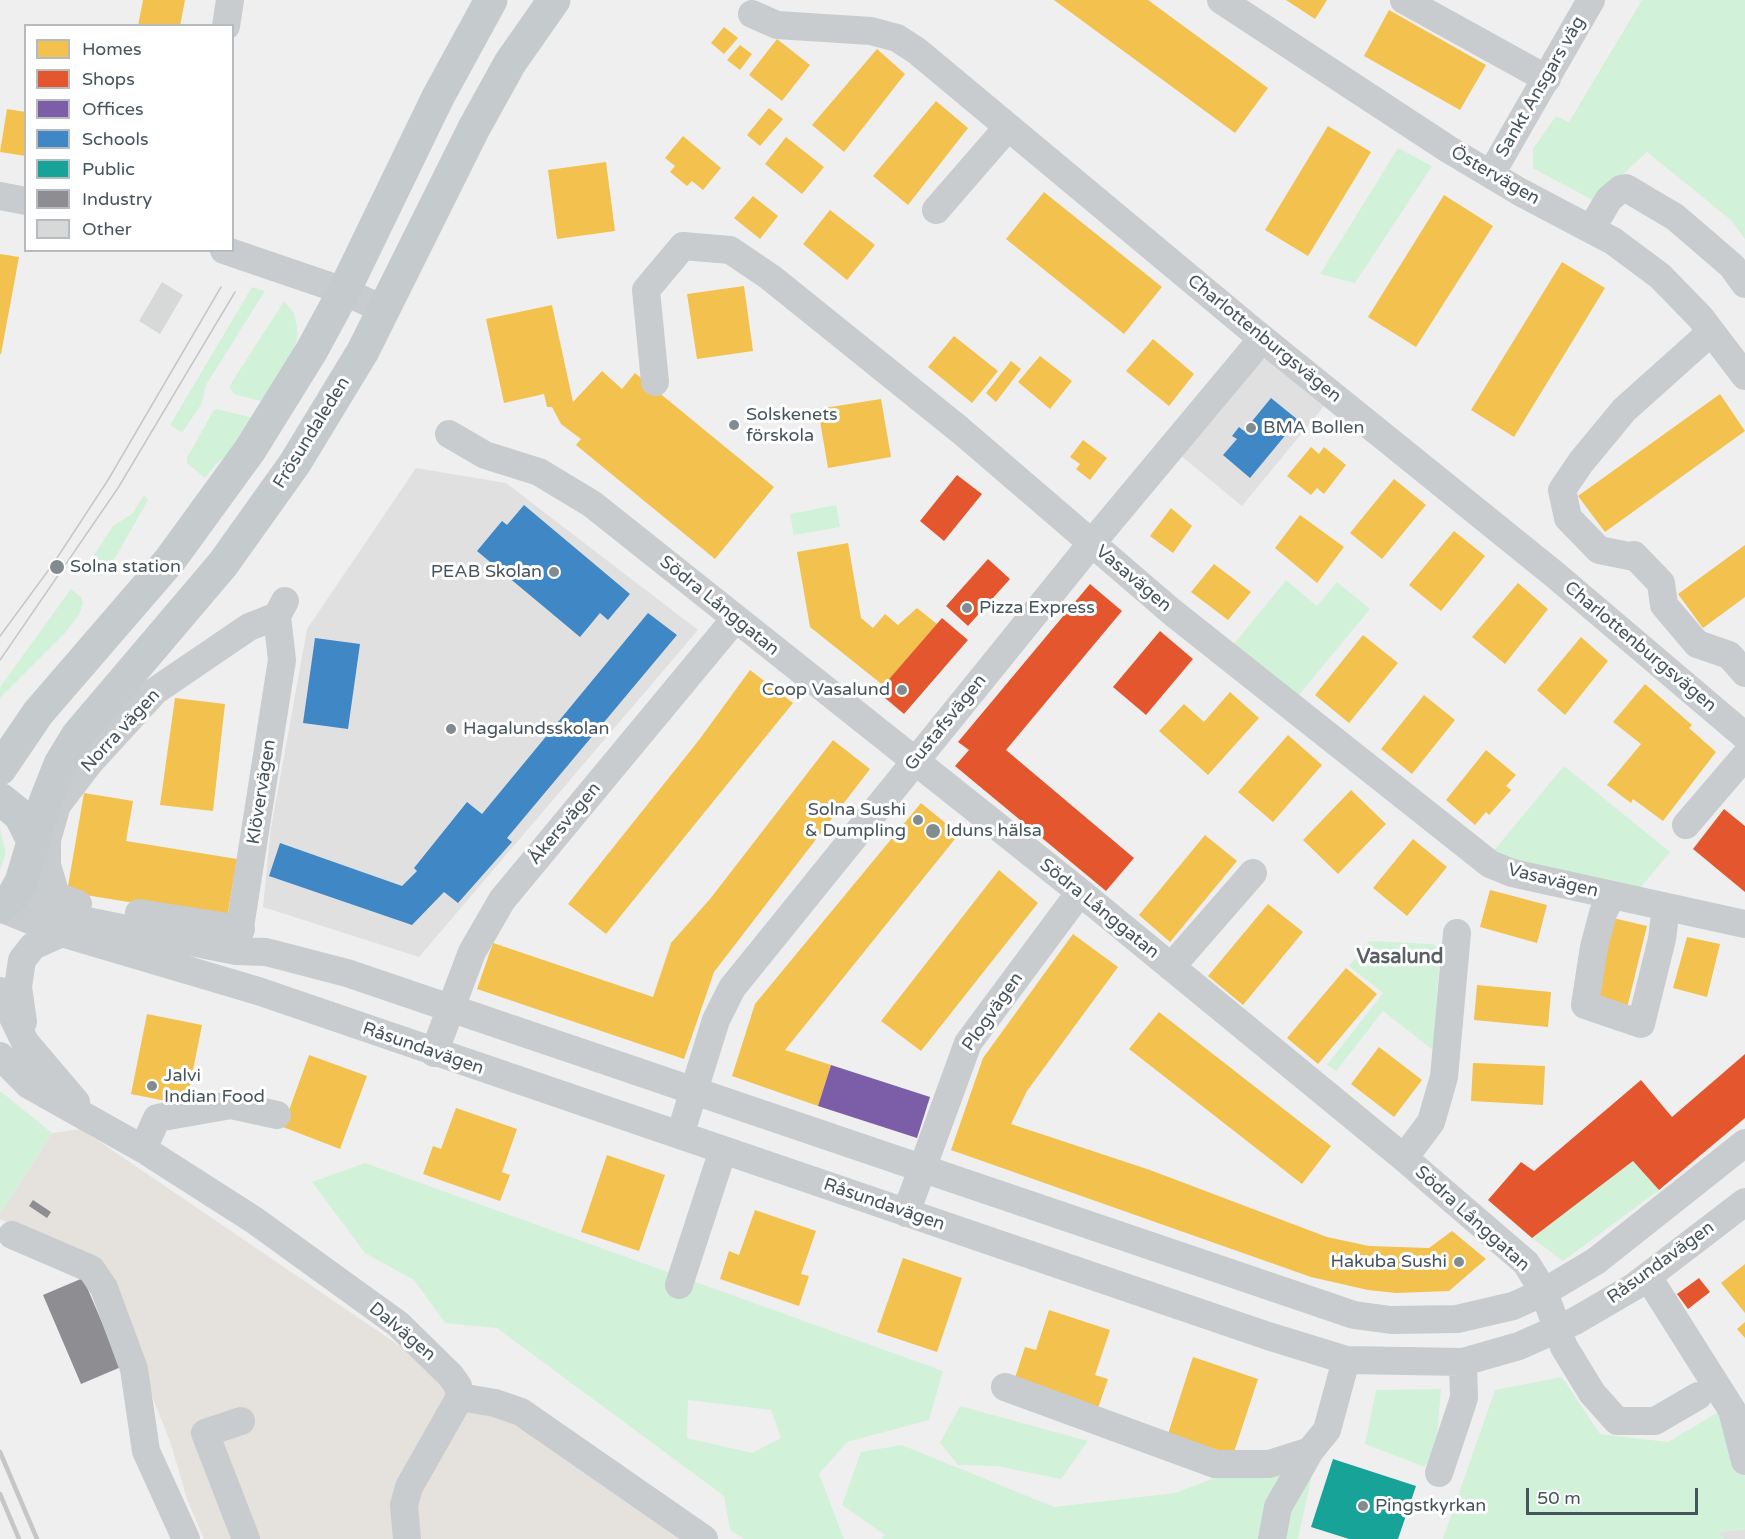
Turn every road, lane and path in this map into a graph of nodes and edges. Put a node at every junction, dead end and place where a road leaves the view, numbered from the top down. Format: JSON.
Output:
{"nodes":[{"id":1,"x":230,"y":0,"type":"edge"},
{"id":2,"x":490,"y":0,"type":"edge"},
{"id":3,"x":1404,"y":0,"type":"edge"},
{"id":4,"x":1592,"y":0,"type":"edge"},
{"id":5,"x":1228,"y":2,"type":"edge"},
{"id":6,"x":547,"y":9,"type":"edge"},
{"id":7,"x":752,"y":14,"type":"dead end"},
{"id":8,"x":226,"y":24,"type":"edge"},
{"id":9,"x":1547,"y":79,"type":"junction"},
{"id":10,"x":1008,"y":127,"type":"junction"},
{"id":11,"x":1491,"y":174,"type":"junction"},
{"id":12,"x":0,"y":196,"type":"edge"},
{"id":13,"x":24,"y":201,"type":"edge"},
{"id":14,"x":936,"y":210,"type":"dead end"},
{"id":15,"x":1591,"y":229,"type":"junction"},
{"id":16,"x":230,"y":252,"type":"edge"},
{"id":17,"x":1745,"y":284,"type":"edge"},
{"id":18,"x":344,"y":291,"type":"junction"},
{"id":19,"x":384,"y":310,"type":"junction"},
{"id":20,"x":1711,"y":332,"type":"junction"},
{"id":21,"x":1262,"y":339,"type":"junction"},
{"id":22,"x":1745,"y":375,"type":"edge"},
{"id":23,"x":655,"y":382,"type":"dead end"},
{"id":24,"x":449,"y":434,"type":"dead end"},
{"id":25,"x":1091,"y":544,"type":"junction"},
{"id":26,"x":281,"y":608,"type":"joint"},
{"id":27,"x":735,"y":619,"type":"junction"},
{"id":28,"x":1745,"y":673,"type":"edge"},
{"id":29,"x":1745,"y":736,"type":"edge"},
{"id":30,"x":1745,"y":756,"type":"edge"},
{"id":31,"x":914,"y":762,"type":"junction"},
{"id":32,"x":0,"y":769,"type":"edge"},
{"id":33,"x":0,"y":799,"type":"edge"},
{"id":34,"x":1686,"y":825,"type":"dead end"},
{"id":35,"x":33,"y":862,"type":"junction"},
{"id":36,"x":1253,"y":873,"type":"dead end"},
{"id":37,"x":1080,"y":892,"type":"junction"},
{"id":38,"x":1612,"y":895,"type":"junction"},
{"id":39,"x":1666,"y":907,"type":"junction"},
{"id":40,"x":0,"y":908,"type":"edge"},
{"id":41,"x":1745,"y":924,"type":"edge"},
{"id":42,"x":62,"y":933,"type":"junction"},
{"id":43,"x":1457,"y":933,"type":"dead end"},
{"id":44,"x":238,"y":940,"type":"junction"},
{"id":45,"x":1171,"y":967,"type":"junction"},
{"id":46,"x":228,"y":983,"type":"junction"},
{"id":47,"x":0,"y":991,"type":"edge"},
{"id":48,"x":450,"y":1008,"type":"junction"},
{"id":49,"x":25,"y":1041,"type":"junction"},
{"id":50,"x":434,"y":1053,"type":"junction"},
{"id":51,"x":0,"y":1056,"type":"edge"},
{"id":52,"x":694,"y":1092,"type":"junction"},
{"id":53,"x":277,"y":1115,"type":"dead end"},
{"id":54,"x":93,"y":1122,"type":"junction"},
{"id":55,"x":680,"y":1136,"type":"junction"},
{"id":56,"x":1745,"y":1143,"type":"edge"},
{"id":57,"x":143,"y":1149,"type":"junction"},
{"id":58,"x":723,"y":1150,"type":"junction"},
{"id":59,"x":1404,"y":1158,"type":"junction"},
{"id":60,"x":921,"y":1168,"type":"junction"},
{"id":61,"x":1745,"y":1202,"type":"edge"},
{"id":62,"x":906,"y":1213,"type":"junction"},
{"id":63,"x":12,"y":1235,"type":"dead end"},
{"id":64,"x":1648,"y":1277,"type":"junction"},
{"id":65,"x":679,"y":1285,"type":"dead end"},
{"id":66,"x":1544,"y":1292,"type":"junction"},
{"id":67,"x":1558,"y":1330,"type":"junction"},
{"id":68,"x":1346,"y":1360,"type":"junction"},
{"id":69,"x":1463,"y":1362,"type":"junction"},
{"id":70,"x":1005,"y":1387,"type":"dead end"},
{"id":71,"x":1698,"y":1396,"type":"dead end"},
{"id":72,"x":460,"y":1397,"type":"junction"},
{"id":73,"x":241,"y":1421,"type":"dead end"},
{"id":74,"x":1310,"y":1451,"type":"junction"},
{"id":75,"x":1745,"y":1461,"type":"edge"},
{"id":76,"x":1439,"y":1473,"type":"dead end"},
{"id":77,"x":186,"y":1539,"type":"edge"},
{"id":78,"x":246,"y":1539,"type":"edge"},
{"id":79,"x":407,"y":1539,"type":"edge"},
{"id":80,"x":704,"y":1539,"type":"edge"},
{"id":81,"x":1272,"y":1539,"type":"edge"}],
"edges":[{"from":1,"to":8,"type":"street"},
{"from":2,"to":18,"type":"main road"},
{"from":3,"to":9,"type":"street"},
{"from":4,"to":9,"type":"street","name":"Sankt Ansgars väg"},
{"from":5,"to":11,"type":"street","name":"Östervägen"},
{"from":6,"to":19,"type":"main road","name":"Frösundaleden"},
{"from":7,"to":10,"type":"street","name":"Charlottenburgsvägen"},
{"from":9,"to":11,"type":"street","name":"Sankt Ansgars väg"},
{"from":10,"to":14,"type":"street"},
{"from":10,"to":21,"type":"street","name":"Charlottenburgsvägen"},
{"from":11,"to":15,"type":"street","name":"Östervägen"},
{"from":12,"to":13,"type":"street"},
{"from":15,"to":17,"type":"street"},
{"from":15,"to":20,"type":"street","name":"Östervägen"},
{"from":16,"to":18,"type":"street"},
{"from":18,"to":19,"type":"street"},
{"from":18,"to":32,"type":"main road"},
{"from":19,"to":35,"type":"main road","name":"Frösundaleden"},
{"from":20,"to":22,"type":"street","name":"Östervägen"},
{"from":20,"to":28,"type":"street"},
{"from":21,"to":25,"type":"street","name":"Gustafsvägen"},
{"from":21,"to":29,"type":"street","name":"Charlottenburgsvägen"},
{"from":23,"to":25,"type":"street","name":"Vasavägen"},
{"from":24,"to":27,"type":"street","name":"Södra Långgatan"},
{"from":25,"to":31,"type":"street","name":"Gustafsvägen"},
{"from":25,"to":38,"type":"street","name":"Vasavägen"},
{"from":26,"to":35,"type":"street","name":"Norra vägen"},
{"from":26,"to":44,"type":"street","name":"Klövervägen"},
{"from":27,"to":31,"type":"street","name":"Södra Långgatan"},
{"from":27,"to":48,"type":"street","name":"Åkersvägen"},
{"from":30,"to":34,"type":"street"},
{"from":31,"to":37,"type":"street","name":"Södra Långgatan"},
{"from":31,"to":52,"type":"street","name":"Gustafsvägen"},
{"from":33,"to":35,"type":"main road"},
{"from":35,"to":40,"type":"main road","name":"Frösundaleden"},
{"from":35,"to":44,"type":"street"},
{"from":36,"to":45,"type":"street"},
{"from":37,"to":45,"type":"street","name":"Södra Långgatan"},
{"from":37,"to":60,"type":"street","name":"Plogvägen"},
{"from":38,"to":39,"type":"street","name":"Vasavägen"},
{"from":38,"to":39,"type":"street"},
{"from":39,"to":41,"type":"street","name":"Vasavägen"},
{"from":40,"to":42,"type":"street","name":"Råsundavägen"},
{"from":42,"to":46,"type":"street","name":"Råsundavägen"},
{"from":42,"to":49,"type":"street"},
{"from":43,"to":59,"type":"street"},
{"from":44,"to":46,"type":"street","name":"Klövervägen"},
{"from":44,"to":48,"type":"street"},
{"from":45,"to":59,"type":"street","name":"Södra Långgatan"},
{"from":46,"to":50,"type":"street","name":"Råsundavägen"},
{"from":47,"to":49,"type":"street","name":"Dalvägen"},
{"from":48,"to":50,"type":"street","name":"Åkersvägen"},
{"from":48,"to":52,"type":"street"},
{"from":49,"to":54,"type":"street","name":"Dalvägen"},
{"from":50,"to":55,"type":"street","name":"Råsundavägen"},
{"from":51,"to":54,"type":"street","name":"Dalvägen"},
{"from":52,"to":55,"type":"street","name":"Gustafsvägen"},
{"from":52,"to":60,"type":"street"},
{"from":53,"to":57,"type":"street"},
{"from":54,"to":57,"type":"street","name":"Dalvägen"},
{"from":55,"to":58,"type":"street","name":"Råsundavägen"},
{"from":56,"to":66,"type":"street"},
{"from":57,"to":72,"type":"street","name":"Dalvägen"},
{"from":58,"to":62,"type":"street","name":"Råsundavägen"},
{"from":58,"to":65,"type":"street"},
{"from":59,"to":66,"type":"street","name":"Södra Långgatan"},
{"from":60,"to":62,"type":"street","name":"Plogvägen"},
{"from":60,"to":66,"type":"street"},
{"from":61,"to":64,"type":"street","name":"Råsundavägen"},
{"from":62,"to":68,"type":"street","name":"Råsundavägen"},
{"from":63,"to":77,"type":"street"},
{"from":64,"to":67,"type":"street","name":"Råsundavägen"},
{"from":64,"to":75,"type":"street"},
{"from":66,"to":67,"type":"street","name":"Södra Långgatan"},
{"from":67,"to":69,"type":"street","name":"Råsundavägen"},
{"from":67,"to":71,"type":"street","name":"Södra Långgatan"},
{"from":68,"to":69,"type":"street","name":"Råsundavägen"},
{"from":68,"to":74,"type":"street"},
{"from":69,"to":76,"type":"street"},
{"from":70,"to":74,"type":"street"},
{"from":72,"to":79,"type":"street"},
{"from":72,"to":80,"type":"street"},
{"from":73,"to":78,"type":"street"},
{"from":74,"to":81,"type":"street"}]}
